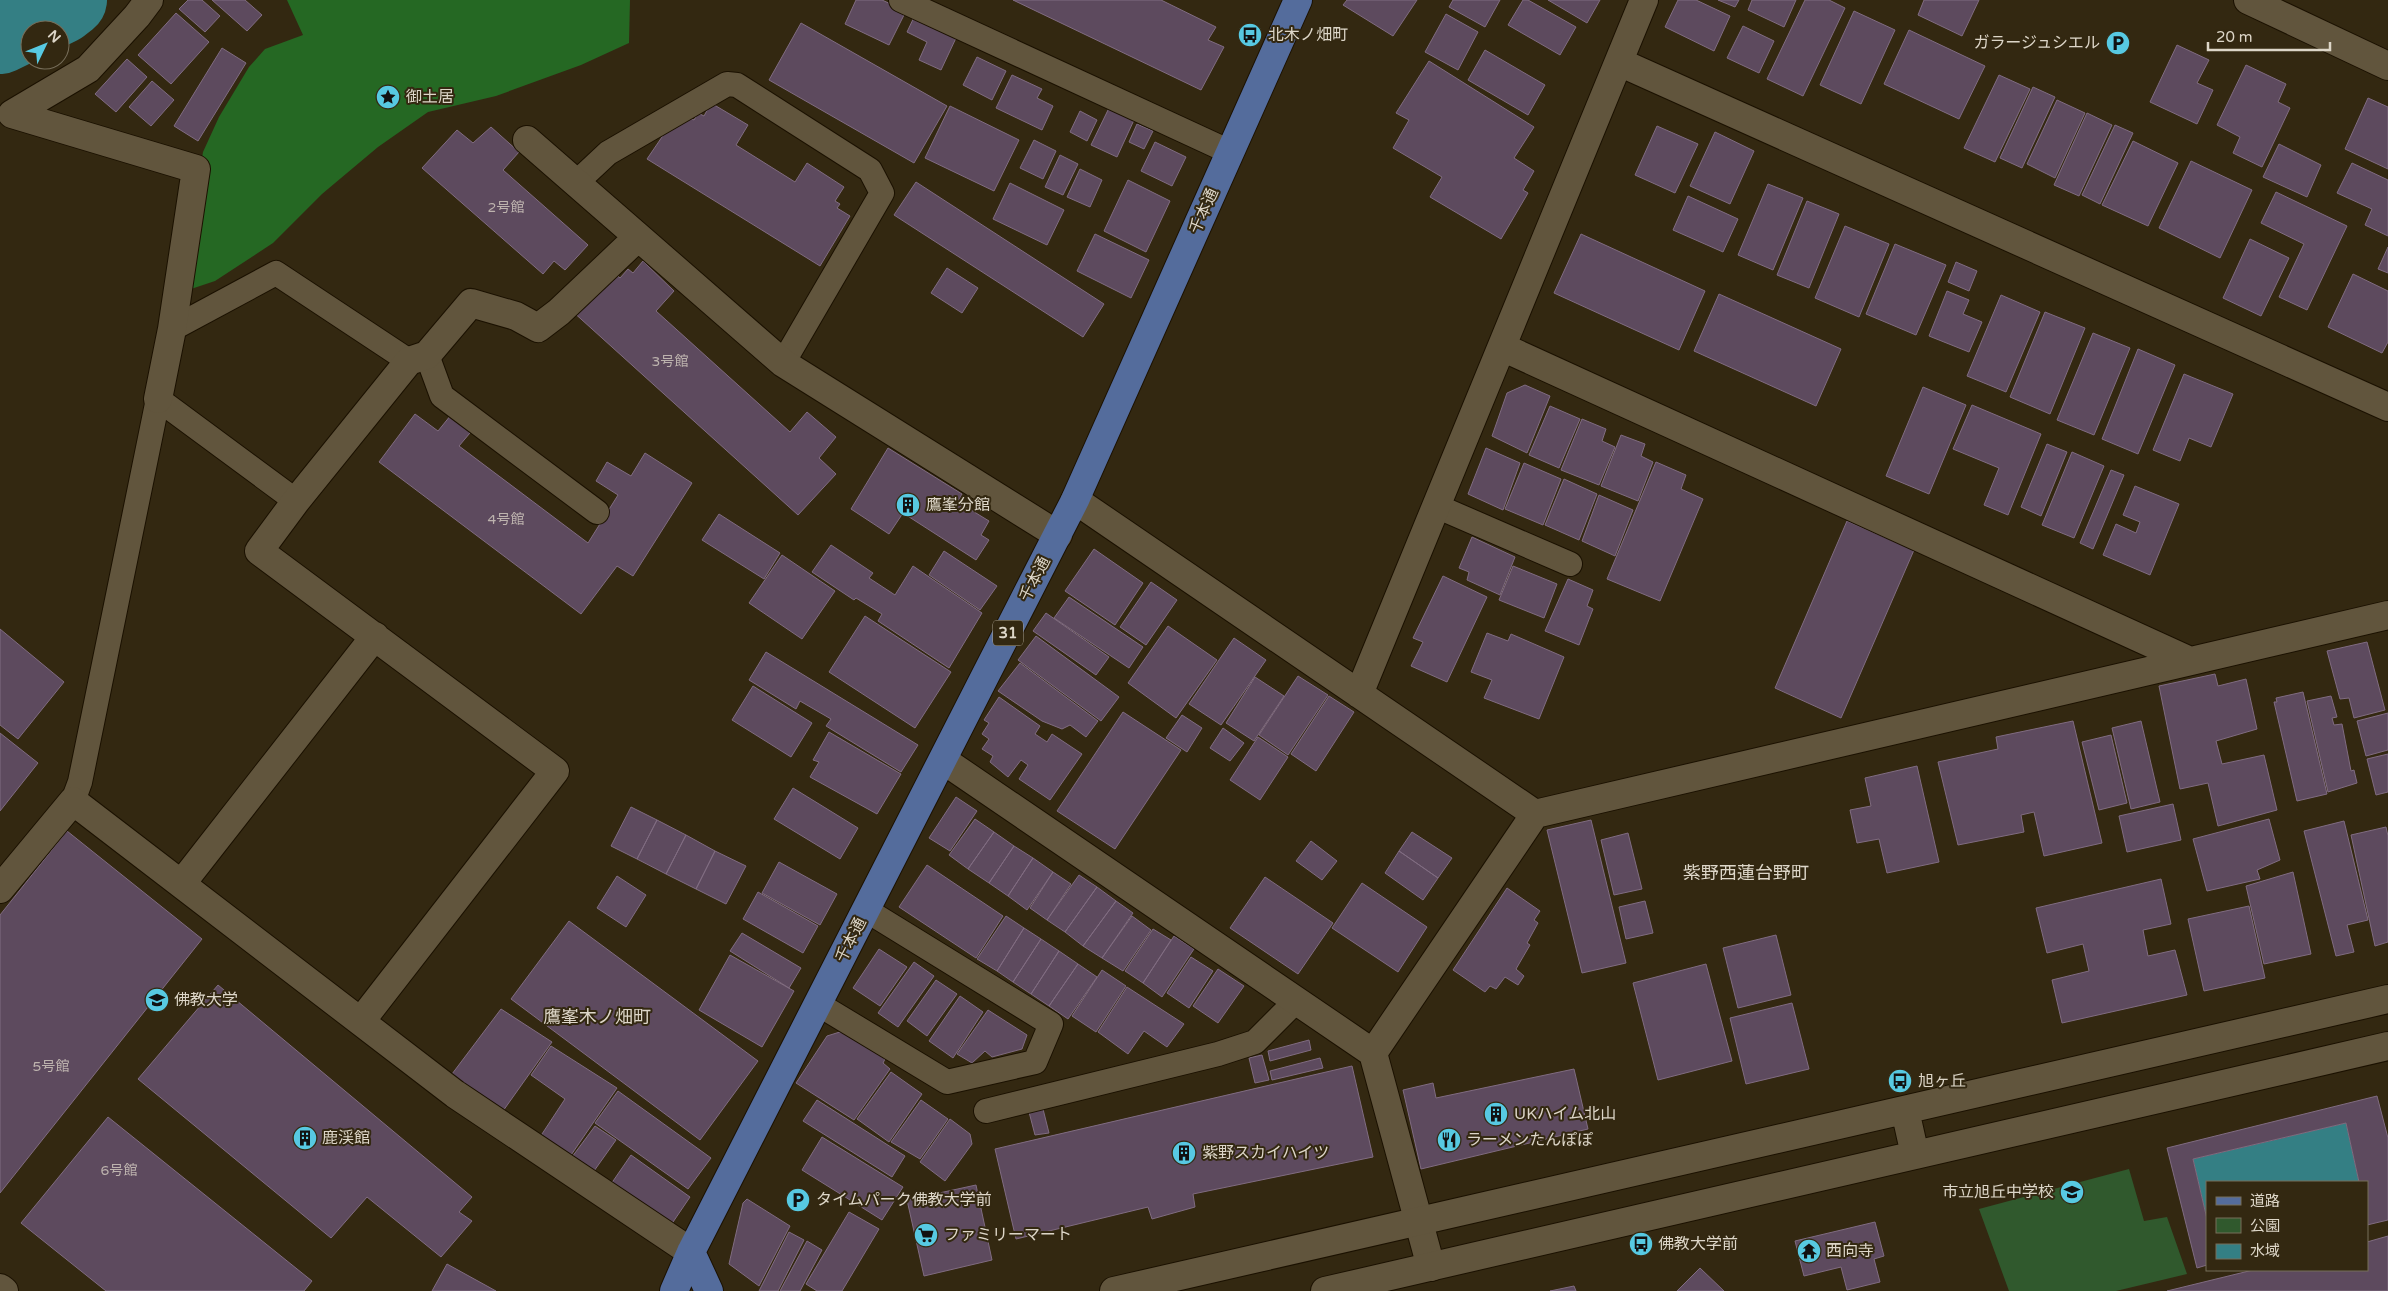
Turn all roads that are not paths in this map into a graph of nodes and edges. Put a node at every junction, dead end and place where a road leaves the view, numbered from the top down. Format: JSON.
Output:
{"nodes":[{"id":1,"x":149,"y":0,"type":"edge"},
{"id":2,"x":901,"y":0,"type":"edge"},
{"id":3,"x":1298,"y":0,"type":"edge"},
{"id":4,"x":1644,"y":0,"type":"edge"},
{"id":5,"x":2248,"y":0,"type":"edge"},
{"id":6,"x":1618,"y":62,"type":"junction"},
{"id":7,"x":2388,"y":66,"type":"edge"},
{"id":8,"x":6,"y":122,"type":"edge"},
{"id":9,"x":527,"y":140,"type":"dead end"},
{"id":10,"x":1230,"y":152,"type":"junction"},
{"id":11,"x":577,"y":182,"type":"junction"},
{"id":12,"x":637,"y":238,"type":"junction"},
{"id":13,"x":172,"y":329,"type":"junction"},
{"id":14,"x":1502,"y":348,"type":"junction"},
{"id":15,"x":418,"y":358,"type":"junction"},
{"id":16,"x":783,"y":363,"type":"junction"},
{"id":17,"x":158,"y":399,"type":"junction"},
{"id":18,"x":2388,"y":407,"type":"edge"},
{"id":19,"x":1075,"y":500,"type":"junction"},
{"id":20,"x":296,"y":501,"type":"junction"},
{"id":21,"x":1436,"y":506,"type":"junction"},
{"id":22,"x":598,"y":512,"type":"dead end"},
{"id":23,"x":1058,"y":535,"type":"junction"},
{"id":24,"x":1570,"y":564,"type":"dead end"},
{"id":25,"x":2388,"y":615,"type":"edge"},
{"id":26,"x":375,"y":636,"type":"junction"},
{"id":27,"x":2190,"y":661,"type":"junction"},
{"id":28,"x":1359,"y":694,"type":"junction"},
{"id":29,"x":943,"y":760,"type":"junction"},
{"id":30,"x":73,"y":802,"type":"junction"},
{"id":31,"x":1535,"y":814,"type":"junction"},
{"id":32,"x":182,"y":883,"type":"junction"},
{"id":33,"x":0,"y":889,"type":"edge"},
{"id":34,"x":866,"y":910,"type":"junction"},
{"id":35,"x":2388,"y":999,"type":"edge"},
{"id":36,"x":1296,"y":1001,"type":"junction"},
{"id":37,"x":818,"y":1004,"type":"junction"},
{"id":38,"x":361,"y":1021,"type":"junction"},
{"id":39,"x":2388,"y":1046,"type":"edge"},
{"id":40,"x":1373,"y":1053,"type":"junction"},
{"id":41,"x":1905,"y":1110,"type":"junction"},
{"id":42,"x":986,"y":1111,"type":"dead end"},
{"id":43,"x":1916,"y":1155,"type":"junction"},
{"id":44,"x":1418,"y":1221,"type":"junction"},
{"id":45,"x":691,"y":1252,"type":"junction"},
{"id":46,"x":1431,"y":1267,"type":"junction"},
{"id":47,"x":1184,"y":1283,"type":"edge"},
{"id":48,"x":0,"y":1288,"type":"edge"},
{"id":49,"x":4,"y":1291,"type":"edge"},
{"id":50,"x":674,"y":1291,"type":"edge"},
{"id":51,"x":709,"y":1291,"type":"edge"},
{"id":52,"x":1114,"y":1291,"type":"edge"},
{"id":53,"x":1325,"y":1291,"type":"edge"}],
"edges":[{"from":1,"to":8,"type":"street"},
{"from":2,"to":10,"type":"lane"},
{"from":3,"to":10,"type":"main road","name":"千本通","number":"31"},
{"from":4,"to":6,"type":"street"},
{"from":5,"to":7,"type":"street"},
{"from":6,"to":14,"type":"street"},
{"from":6,"to":18,"type":"street"},
{"from":8,"to":13,"type":"street"},
{"from":9,"to":11,"type":"street"},
{"from":10,"to":19,"type":"main road","name":"千本通","number":"31"},
{"from":11,"to":12,"type":"street"},
{"from":11,"to":16,"type":"lane"},
{"from":12,"to":15,"type":"street"},
{"from":12,"to":16,"type":"street"},
{"from":13,"to":15,"type":"lane"},
{"from":13,"to":17,"type":"street"},
{"from":14,"to":21,"type":"street"},
{"from":14,"to":27,"type":"street"},
{"from":15,"to":20,"type":"street"},
{"from":15,"to":22,"type":"lane"},
{"from":16,"to":23,"type":"street"},
{"from":17,"to":20,"type":"lane"},
{"from":17,"to":30,"type":"lane"},
{"from":19,"to":23,"type":"main road","name":"千本通","number":"31"},
{"from":19,"to":28,"type":"street"},
{"from":20,"to":26,"type":"street"},
{"from":21,"to":24,"type":"lane"},
{"from":21,"to":28,"type":"street"},
{"from":23,"to":29,"type":"main road","name":"千本通","number":"31"},
{"from":25,"to":27,"type":"street"},
{"from":26,"to":32,"type":"street"},
{"from":26,"to":38,"type":"street"},
{"from":27,"to":31,"type":"street"},
{"from":28,"to":31,"type":"street"},
{"from":29,"to":34,"type":"main road","name":"千本通","number":"31"},
{"from":29,"to":36,"type":"street"},
{"from":30,"to":32,"type":"street"},
{"from":30,"to":33,"type":"street"},
{"from":31,"to":40,"type":"street"},
{"from":32,"to":38,"type":"street"},
{"from":34,"to":37,"type":"main road","name":"千本通","number":"31"},
{"from":34,"to":37,"type":"lane"},
{"from":35,"to":41,"type":"street"},
{"from":36,"to":40,"type":"street"},
{"from":36,"to":42,"type":"lane"},
{"from":37,"to":45,"type":"main road","name":"千本通","number":"31"},
{"from":38,"to":45,"type":"street"},
{"from":39,"to":43,"type":"street"},
{"from":40,"to":44,"type":"street"},
{"from":41,"to":43,"type":"street"},
{"from":41,"to":44,"type":"street"},
{"from":43,"to":46,"type":"street"},
{"from":44,"to":46,"type":"street"},
{"from":44,"to":47,"type":"street"},
{"from":45,"to":50,"type":"main road","name":"千本通","number":"31"},
{"from":45,"to":51,"type":"main road"},
{"from":46,"to":53,"type":"street"},
{"from":47,"to":52,"type":"street"},
{"from":48,"to":49,"type":"street"}]}
